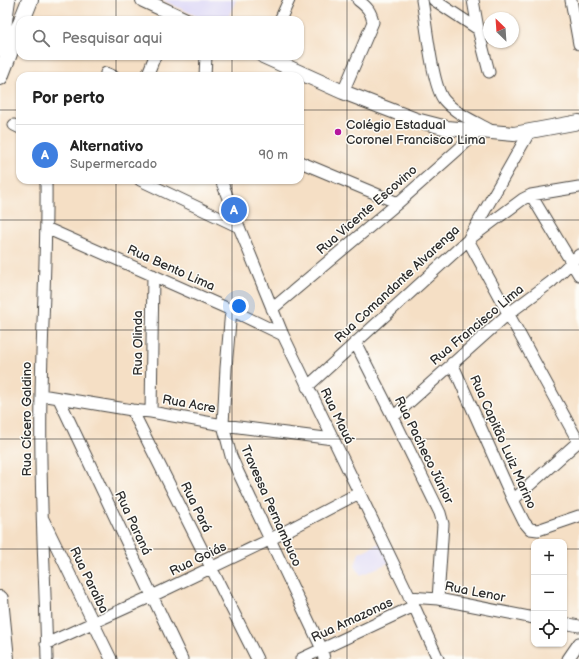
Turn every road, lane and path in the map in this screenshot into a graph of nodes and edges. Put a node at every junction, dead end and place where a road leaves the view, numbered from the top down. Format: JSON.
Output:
{"nodes":[{"id":1,"x":8,"y":0,"type":"edge"},
{"id":2,"x":30,"y":0,"type":"edge"},
{"id":3,"x":143,"y":0,"type":"edge"},
{"id":4,"x":289,"y":0,"type":"edge"},
{"id":5,"x":358,"y":0,"type":"edge"},
{"id":6,"x":422,"y":0,"type":"edge"},
{"id":7,"x":434,"y":0,"type":"edge"},
{"id":8,"x":473,"y":0,"type":"edge"},
{"id":9,"x":572,"y":0,"type":"edge"},
{"id":10,"x":24,"y":16,"type":"edge"},
{"id":11,"x":173,"y":16,"type":"edge"},
{"id":12,"x":282,"y":16,"type":"edge"},
{"id":13,"x":478,"y":29,"type":"junction"},
{"id":14,"x":16,"y":35,"type":"edge"},
{"id":15,"x":579,"y":44,"type":"edge"},
{"id":16,"x":0,"y":48,"type":"edge"},
{"id":17,"x":153,"y":60,"type":"edge"},
{"id":18,"x":206,"y":60,"type":"edge"},
{"id":19,"x":272,"y":60,"type":"edge"},
{"id":20,"x":149,"y":72,"type":"edge"},
{"id":21,"x":205,"y":72,"type":"edge"},
{"id":22,"x":299,"y":72,"type":"edge"},
{"id":23,"x":489,"y":72,"type":"dead end"},
{"id":24,"x":304,"y":74,"type":"edge"},
{"id":25,"x":0,"y":77,"type":"edge"},
{"id":26,"x":343,"y":92,"type":"junction"},
{"id":27,"x":579,"y":122,"type":"edge"},
{"id":28,"x":479,"y":131,"type":"junction"},
{"id":29,"x":530,"y":131,"type":"junction"},
{"id":30,"x":496,"y":133,"type":"junction"},
{"id":31,"x":304,"y":164,"type":"edge"},
{"id":32,"x":46,"y":184,"type":"edge"},
{"id":33,"x":148,"y":184,"type":"edge"},
{"id":34,"x":223,"y":184,"type":"edge"},
{"id":35,"x":579,"y":187,"type":"edge"},
{"id":36,"x":531,"y":195,"type":"junction"},
{"id":37,"x":398,"y":203,"type":"junction"},
{"id":38,"x":239,"y":227,"type":"junction"},
{"id":39,"x":46,"y":228,"type":"junction"},
{"id":40,"x":468,"y":240,"type":"junction"},
{"id":41,"x":575,"y":259,"type":"edge"},
{"id":42,"x":152,"y":275,"type":"junction"},
{"id":43,"x":579,"y":275,"type":"edge"},
{"id":44,"x":272,"y":309,"type":"junction"},
{"id":45,"x":231,"y":310,"type":"junction"},
{"id":46,"x":508,"y":314,"type":"junction"},
{"id":47,"x":283,"y":335,"type":"junction"},
{"id":48,"x":355,"y":342,"type":"junction"},
{"id":49,"x":452,"y":363,"type":"junction"},
{"id":50,"x":307,"y":387,"type":"junction"},
{"id":51,"x":40,"y":395,"type":"junction"},
{"id":52,"x":59,"y":399,"type":"junction"},
{"id":53,"x":132,"y":410,"type":"junction"},
{"id":54,"x":151,"y":412,"type":"junction"},
{"id":55,"x":393,"y":417,"type":"junction"},
{"id":56,"x":223,"y":425,"type":"junction"},
{"id":57,"x":333,"y":439,"type":"junction"},
{"id":58,"x":579,"y":442,"type":"edge"},
{"id":59,"x":359,"y":493,"type":"junction"},
{"id":60,"x":513,"y":500,"type":"junction"},
{"id":61,"x":41,"y":514,"type":"junction"},
{"id":62,"x":579,"y":516,"type":"edge"},
{"id":63,"x":269,"y":540,"type":"junction"},
{"id":64,"x":211,"y":568,"type":"junction"},
{"id":65,"x":152,"y":596,"type":"junction"},
{"id":66,"x":0,"y":599,"type":"edge"},
{"id":67,"x":438,"y":599,"type":"junction"},
{"id":68,"x":412,"y":601,"type":"junction"},
{"id":69,"x":531,"y":617,"type":"edge"},
{"id":70,"x":94,"y":623,"type":"junction"},
{"id":71,"x":567,"y":624,"type":"edge"},
{"id":72,"x":579,"y":626,"type":"edge"},
{"id":73,"x":579,"y":643,"type":"edge"},
{"id":74,"x":46,"y":644,"type":"junction"},
{"id":75,"x":323,"y":654,"type":"edge"},
{"id":76,"x":6,"y":659,"type":"edge"},
{"id":77,"x":47,"y":659,"type":"edge"},
{"id":78,"x":111,"y":659,"type":"edge"},
{"id":79,"x":182,"y":659,"type":"edge"},
{"id":80,"x":257,"y":659,"type":"edge"},
{"id":81,"x":301,"y":659,"type":"edge"},
{"id":82,"x":438,"y":659,"type":"edge"},
{"id":83,"x":568,"y":659,"type":"edge"}],
"edges":[{"from":1,"to":16,"type":"highway"},
{"from":2,"to":10,"type":"highway"},
{"from":3,"to":11,"type":"main road"},
{"from":4,"to":12,"type":"street"},
{"from":5,"to":26,"type":"street"},
{"from":6,"to":30,"type":"street"},
{"from":7,"to":13,"type":"street"},
{"from":8,"to":13,"type":"street"},
{"from":9,"to":15,"type":"street"},
{"from":13,"to":23,"type":"street"},
{"from":14,"to":25,"type":"highway"},
{"from":17,"to":20,"type":"street"},
{"from":18,"to":21,"type":"street"},
{"from":19,"to":22,"type":"main road"},
{"from":24,"to":26,"type":"main road"},
{"from":26,"to":28,"type":"main road"},
{"from":27,"to":29,"type":"main road"},
{"from":28,"to":30,"type":"main road"},
{"from":28,"to":37,"type":"street","name":"Rua Vicente Escovino"},
{"from":29,"to":30,"type":"main road"},
{"from":29,"to":40,"type":"street","name":"Rua Comandante Alvarenga"},
{"from":31,"to":37,"type":"street"},
{"from":32,"to":39,"type":"street","name":"Rua Cícero Galdino"},
{"from":33,"to":38,"type":"street"},
{"from":34,"to":38,"type":"street","name":"Rua Mauá"},
{"from":35,"to":36,"type":"street"},
{"from":36,"to":40,"type":"street"},
{"from":36,"to":41,"type":"street"},
{"from":37,"to":44,"type":"street","name":"Rua Vicente Escovino"},
{"from":38,"to":44,"type":"street","name":"Rua Mauá"},
{"from":39,"to":42,"type":"street","name":"Rua Bento Lima"},
{"from":39,"to":51,"type":"street","name":"Rua Cícero Galdino"},
{"from":40,"to":46,"type":"street"},
{"from":40,"to":48,"type":"street","name":"Rua Comandante Alvarenga"},
{"from":41,"to":43,"type":"street"},
{"from":41,"to":46,"type":"street","name":"Rua Francisco Lima"},
{"from":42,"to":45,"type":"street","name":"Rua Bento Lima"},
{"from":42,"to":54,"type":"street","name":"Rua Olinda"},
{"from":44,"to":47,"type":"street","name":"Rua Mauá"},
{"from":45,"to":47,"type":"street","name":"Rua Bento Lima"},
{"from":45,"to":56,"type":"street","name":"Travessa Pernambuco"},
{"from":46,"to":49,"type":"street","name":"Rua Francisco Lima"},
{"from":46,"to":58,"type":"street"},
{"from":47,"to":50,"type":"street","name":"Rua Mauá"},
{"from":48,"to":50,"type":"street","name":"Rua Comandante Alvarenga"},
{"from":48,"to":55,"type":"street","name":"Rua Pacheco Júnior"},
{"from":49,"to":55,"type":"street","name":"Rua Francisco Lima"},
{"from":49,"to":60,"type":"street","name":"Rua Capitão Luiz Marino"},
{"from":50,"to":57,"type":"street","name":"Rua Mauá"},
{"from":51,"to":52,"type":"street","name":"Rua Acre"},
{"from":51,"to":61,"type":"street","name":"Rua Cícero Galdino"},
{"from":52,"to":53,"type":"street","name":"Rua Acre"},
{"from":52,"to":65,"type":"street","name":"Rua Paraná"},
{"from":53,"to":54,"type":"street","name":"Rua Acre"},
{"from":53,"to":64,"type":"street","name":"Rua Pará"},
{"from":54,"to":56,"type":"street","name":"Rua Acre"},
{"from":55,"to":67,"type":"street","name":"Rua Pacheco Júnior"},
{"from":56,"to":57,"type":"street","name":"Rua Acre"},
{"from":56,"to":63,"type":"street","name":"Travessa Pernambuco"},
{"from":57,"to":59,"type":"street","name":"Rua Mauá"},
{"from":58,"to":60,"type":"street"},
{"from":59,"to":63,"type":"street","name":"Rua Goiás"},
{"from":59,"to":68,"type":"street","name":"Rua Mauá"},
{"from":60,"to":62,"type":"street","name":"Rua Capitão Luiz Marino"},
{"from":61,"to":70,"type":"street","name":"Rua Paraíba"},
{"from":61,"to":74,"type":"street","name":"Rua Cícero Galdino"},
{"from":63,"to":64,"type":"street","name":"Rua Goiás"},
{"from":63,"to":75,"type":"street","name":"Travessa Pernambuco"},
{"from":64,"to":65,"type":"street","name":"Rua Goiás"},
{"from":64,"to":80,"type":"street","name":"Rua Pará"},
{"from":65,"to":70,"type":"street","name":"Rua Goiás"},
{"from":65,"to":79,"type":"street","name":"Rua Paraná"},
{"from":66,"to":76,"type":"highway"},
{"from":67,"to":68,"type":"street","name":"Rua Lenor"},
{"from":67,"to":69,"type":"street","name":"Rua Lenor"},
{"from":68,"to":75,"type":"street","name":"Rua Amazonas"},
{"from":68,"to":82,"type":"street","name":"Rua Mauá"},
{"from":70,"to":74,"type":"street","name":"Rua Goiás"},
{"from":70,"to":78,"type":"street","name":"Rua Paraíba"},
{"from":71,"to":72,"type":"street"},
{"from":73,"to":83,"type":"street"},
{"from":74,"to":77,"type":"street","name":"Rua Cícero Galdino"},
{"from":75,"to":81,"type":"street","name":"Rua Amazonas"}]}
